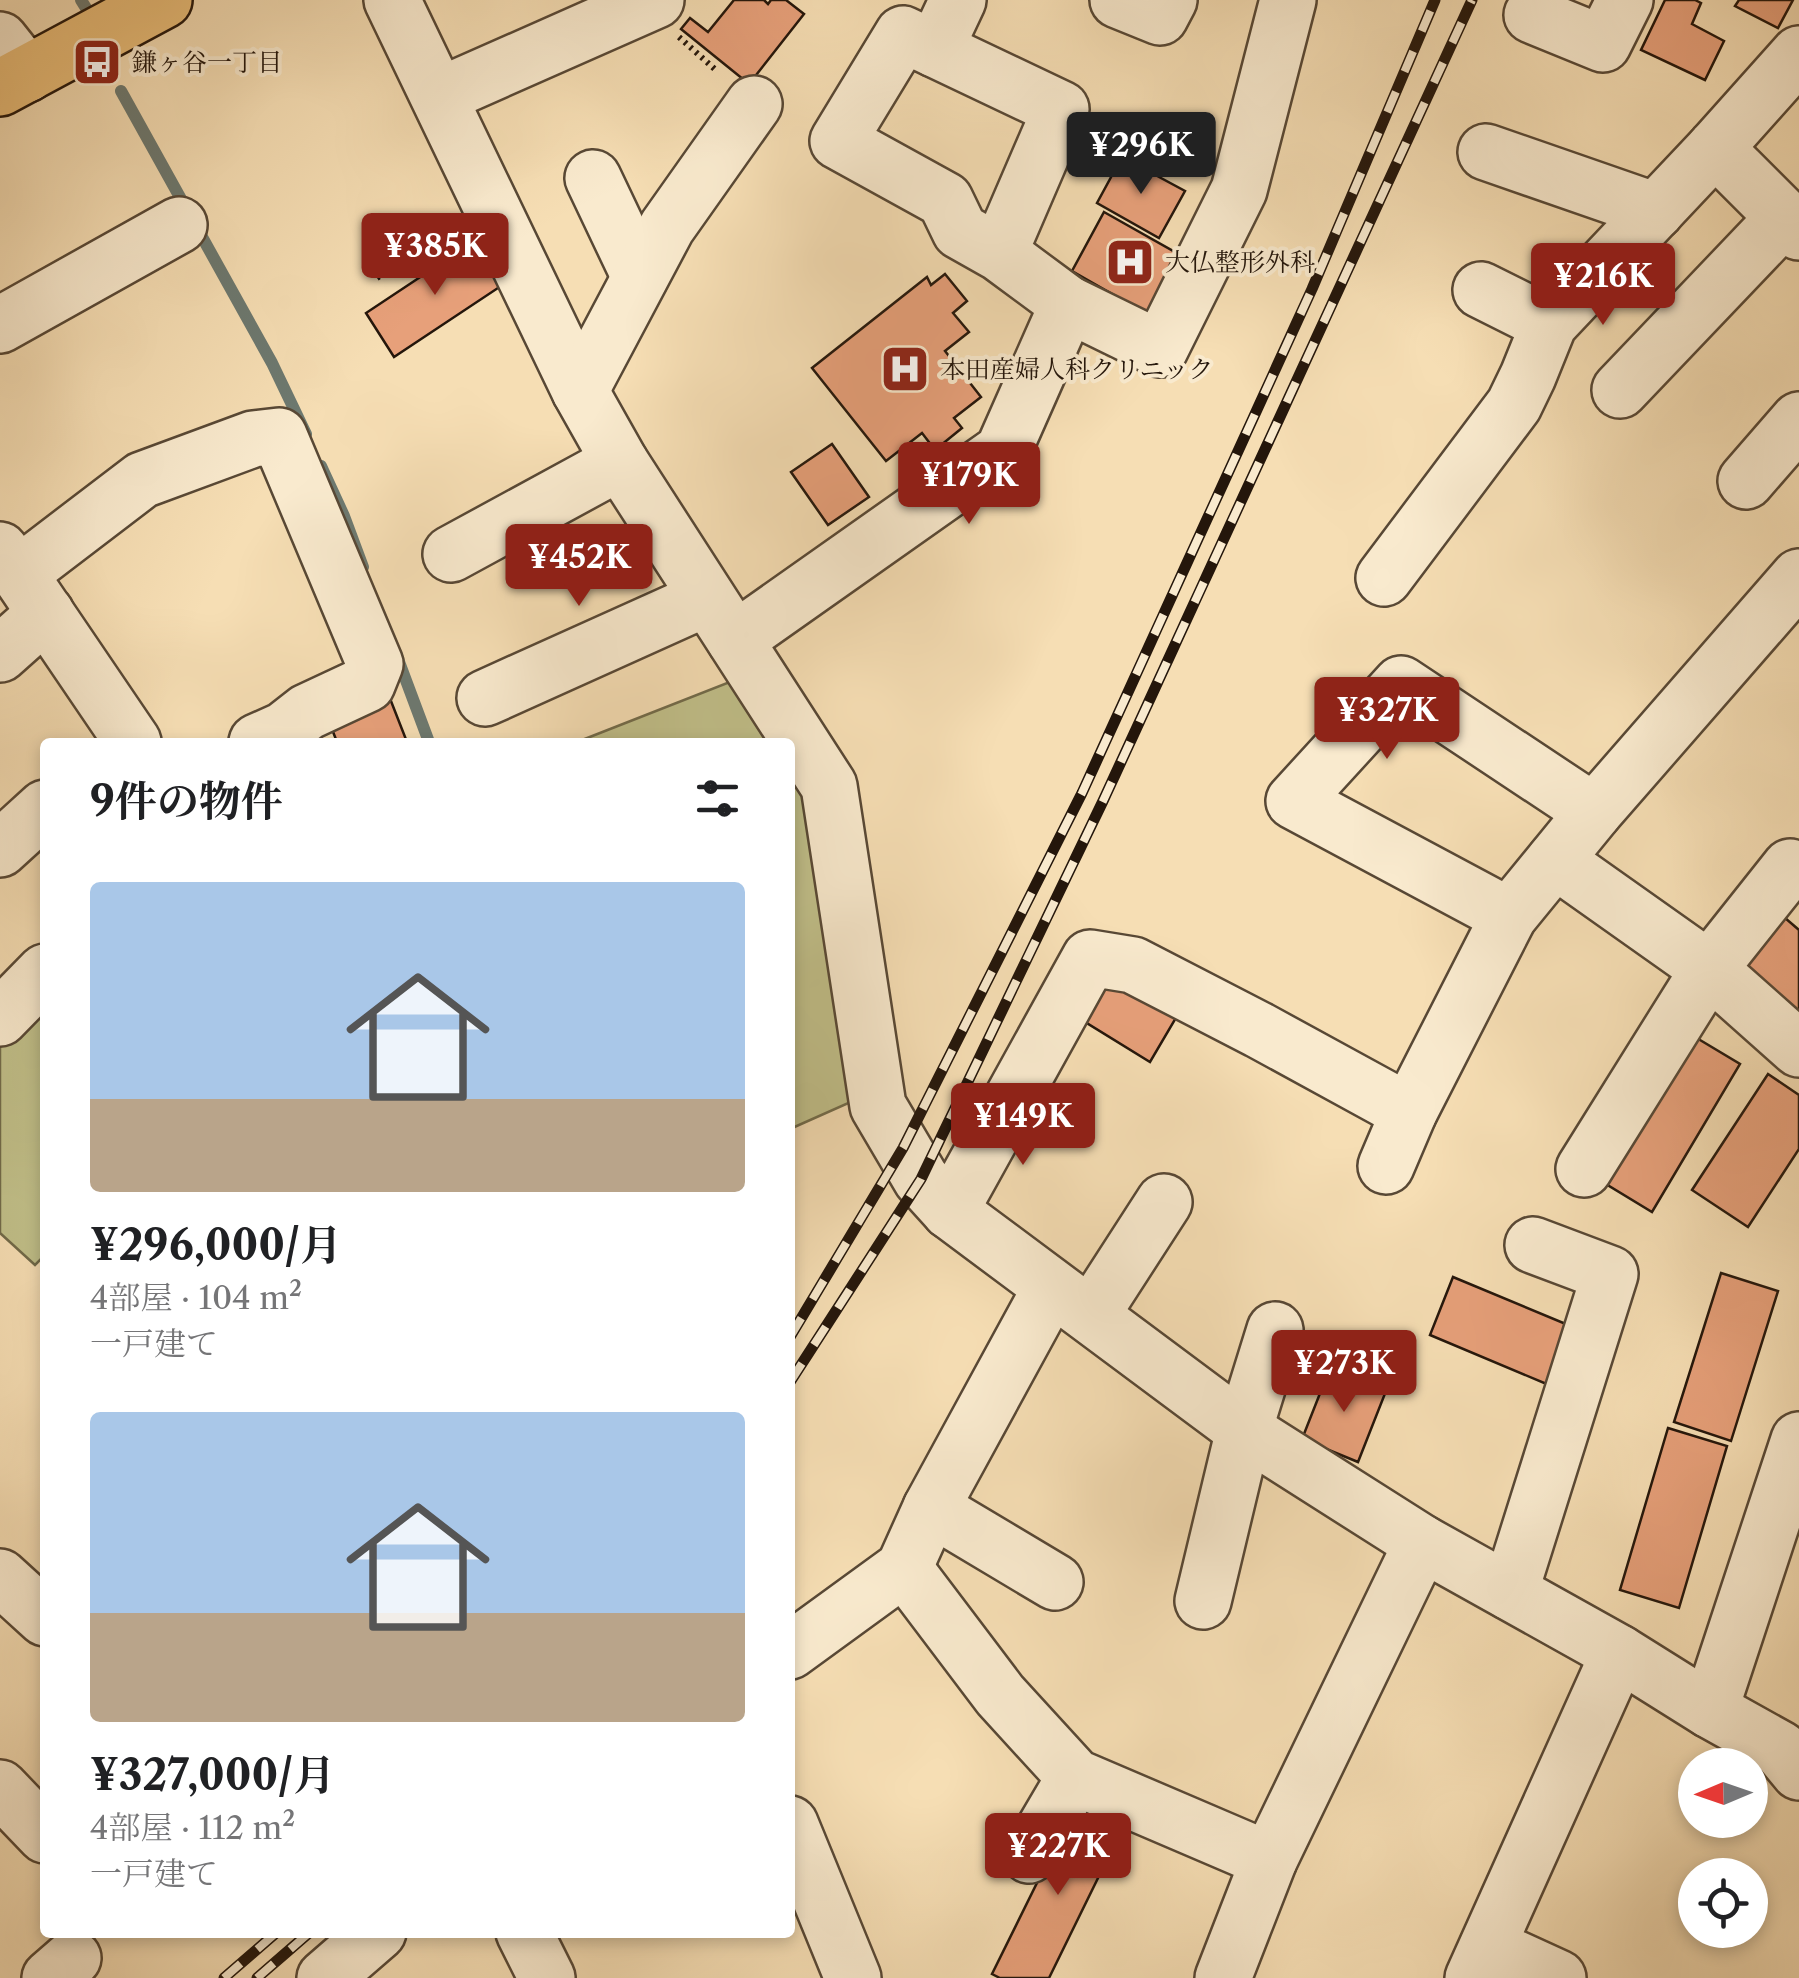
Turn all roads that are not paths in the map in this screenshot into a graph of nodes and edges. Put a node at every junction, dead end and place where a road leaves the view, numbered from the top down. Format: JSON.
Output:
{"nodes":[{"id":1,"x":164,"y":0,"type":"edge"},
{"id":2,"x":392,"y":0,"type":"edge"},
{"id":3,"x":656,"y":0,"type":"edge"},
{"id":4,"x":958,"y":0,"type":"edge"},
{"id":5,"x":1118,"y":0,"type":"edge"},
{"id":6,"x":1169,"y":0,"type":"edge"},
{"id":7,"x":1288,"y":0,"type":"edge"},
{"id":8,"x":1625,"y":0,"type":"edge"},
{"id":9,"x":1532,"y":15,"type":"dead end"},
{"id":10,"x":934,"y":50,"type":"junction"},
{"id":11,"x":1799,"y":54,"type":"edge"},
{"id":12,"x":9,"y":67,"type":"edge"},
{"id":13,"x":440,"y":96,"type":"junction"},
{"id":14,"x":754,"y":104,"type":"dead end"},
{"id":15,"x":1716,"y":148,"type":"junction"},
{"id":16,"x":1486,"y":152,"type":"dead end"},
{"id":17,"x":593,"y":178,"type":"dead end"},
{"id":18,"x":1656,"y":210,"type":"junction"},
{"id":19,"x":179,"y":225,"type":"dead end"},
{"id":20,"x":1791,"y":225,"type":"edge"},
{"id":21,"x":998,"y":253,"type":"junction"},
{"id":22,"x":640,"y":277,"type":"junction"},
{"id":23,"x":1482,"y":290,"type":"dead end"},
{"id":24,"x":1068,"y":304,"type":"junction"},
{"id":25,"x":3,"y":314,"type":"edge"},
{"id":26,"x":1548,"y":324,"type":"junction"},
{"id":27,"x":1620,"y":390,"type":"dead end"},
{"id":28,"x":580,"y":391,"type":"junction"},
{"id":29,"x":1799,"y":420,"type":"edge"},
{"id":30,"x":620,"y":462,"type":"junction"},
{"id":31,"x":1746,"y":481,"type":"dead end"},
{"id":32,"x":450,"y":554,"type":"dead end"},
{"id":33,"x":1799,"y":577,"type":"edge"},
{"id":34,"x":1384,"y":578,"type":"dead end"},
{"id":35,"x":22,"y":579,"type":"edge"},
{"id":36,"x":721,"y":618,"type":"junction"},
{"id":37,"x":0,"y":654,"type":"edge"},
{"id":38,"x":486,"y":698,"type":"dead end"},
{"id":39,"x":124,"y":738,"type":"edge"},
{"id":40,"x":266,"y":738,"type":"edge"},
{"id":41,"x":1594,"y":812,"type":"junction"},
{"id":42,"x":40,"y":813,"type":"edge"},
{"id":43,"x":0,"y":849,"type":"edge"},
{"id":44,"x":1555,"y":860,"type":"junction"},
{"id":45,"x":1790,"y":867,"type":"dead end"},
{"id":46,"x":1509,"y":916,"type":"junction"},
{"id":47,"x":1709,"y":969,"type":"junction"},
{"id":48,"x":40,"y":977,"type":"edge"},
{"id":49,"x":0,"y":1018,"type":"edge"},
{"id":50,"x":1799,"y":1049,"type":"edge"},
{"id":51,"x":1409,"y":1112,"type":"junction"},
{"id":52,"x":1386,"y":1166,"type":"dead end"},
{"id":53,"x":1584,"y":1170,"type":"dead end"},
{"id":54,"x":1164,"y":1202,"type":"dead end"},
{"id":55,"x":950,"y":1212,"type":"junction"},
{"id":56,"x":1533,"y":1246,"type":"dead end"},
{"id":57,"x":1071,"y":1301,"type":"junction"},
{"id":58,"x":1275,"y":1330,"type":"dead end"},
{"id":59,"x":1244,"y":1430,"type":"junction"},
{"id":60,"x":1799,"y":1440,"type":"edge"},
{"id":61,"x":931,"y":1508,"type":"junction"},
{"id":62,"x":1422,"y":1542,"type":"junction"},
{"id":63,"x":904,"y":1568,"type":"junction"},
{"id":64,"x":2,"y":1582,"type":"edge"},
{"id":65,"x":1056,"y":1582,"type":"dead end"},
{"id":66,"x":1510,"y":1592,"type":"junction"},
{"id":67,"x":1204,"y":1601,"type":"dead end"},
{"id":68,"x":40,"y":1614,"type":"edge"},
{"id":69,"x":795,"y":1647,"type":"edge"},
{"id":70,"x":1619,"y":1653,"type":"junction"},
{"id":71,"x":1710,"y":1710,"type":"junction"},
{"id":72,"x":1799,"y":1772,"type":"edge"},
{"id":73,"x":1075,"y":1777,"type":"junction"},
{"id":74,"x":0,"y":1788,"type":"edge"},
{"id":75,"x":40,"y":1829,"type":"edge"},
{"id":76,"x":795,"y":1836,"type":"edge"},
{"id":77,"x":1029,"y":1855,"type":"dead end"},
{"id":78,"x":1270,"y":1860,"type":"junction"},
{"id":79,"x":371,"y":1938,"type":"edge"},
{"id":80,"x":527,"y":1938,"type":"edge"},
{"id":81,"x":1481,"y":1962,"type":"edge"},
{"id":82,"x":326,"y":1978,"type":"edge"},
{"id":83,"x":546,"y":1978,"type":"edge"},
{"id":84,"x":853,"y":1978,"type":"edge"},
{"id":85,"x":1223,"y":1978,"type":"edge"},
{"id":86,"x":1558,"y":1978,"type":"edge"}],
"edges":[{"from":1,"to":12,"type":"main road"},
{"from":2,"to":13,"type":"street"},
{"from":3,"to":13,"type":"street"},
{"from":4,"to":10,"type":"street"},
{"from":5,"to":6,"type":"street"},
{"from":7,"to":24,"type":"street"},
{"from":8,"to":9,"type":"street"},
{"from":10,"to":21,"type":"street"},
{"from":10,"to":21,"type":"street"},
{"from":11,"to":15,"type":"street"},
{"from":13,"to":28,"type":"street"},
{"from":14,"to":22,"type":"street"},
{"from":15,"to":18,"type":"street"},
{"from":15,"to":20,"type":"street"},
{"from":16,"to":18,"type":"street"},
{"from":17,"to":22,"type":"street"},
{"from":18,"to":26,"type":"street"},
{"from":19,"to":25,"type":"street"},
{"from":20,"to":27,"type":"street"},
{"from":21,"to":24,"type":"street"},
{"from":22,"to":28,"type":"street"},
{"from":23,"to":26,"type":"street"},
{"from":24,"to":36,"type":"street"},
{"from":26,"to":34,"type":"street"},
{"from":28,"to":30,"type":"street"},
{"from":29,"to":31,"type":"street"},
{"from":30,"to":32,"type":"street"},
{"from":30,"to":36,"type":"street"},
{"from":33,"to":41,"type":"street"},
{"from":35,"to":37,"type":"street"},
{"from":35,"to":39,"type":"street"},
{"from":35,"to":40,"type":"street"},
{"from":36,"to":38,"type":"street"},
{"from":36,"to":55,"type":"street"},
{"from":41,"to":44,"type":"street"},
{"from":41,"to":46,"type":"street"},
{"from":42,"to":43,"type":"street"},
{"from":44,"to":46,"type":"street"},
{"from":44,"to":47,"type":"street"},
{"from":45,"to":47,"type":"street"},
{"from":46,"to":51,"type":"street"},
{"from":47,"to":50,"type":"street"},
{"from":47,"to":53,"type":"street"},
{"from":48,"to":49,"type":"street"},
{"from":51,"to":52,"type":"street"},
{"from":51,"to":55,"type":"street"},
{"from":54,"to":57,"type":"street"},
{"from":55,"to":57,"type":"street"},
{"from":56,"to":66,"type":"street"},
{"from":57,"to":59,"type":"street"},
{"from":57,"to":61,"type":"street"},
{"from":58,"to":59,"type":"street"},
{"from":59,"to":62,"type":"street"},
{"from":59,"to":67,"type":"street"},
{"from":60,"to":71,"type":"street"},
{"from":61,"to":63,"type":"street"},
{"from":61,"to":65,"type":"street"},
{"from":62,"to":66,"type":"street"},
{"from":62,"to":78,"type":"street"},
{"from":63,"to":69,"type":"street"},
{"from":63,"to":73,"type":"street"},
{"from":64,"to":68,"type":"street"},
{"from":66,"to":70,"type":"street"},
{"from":70,"to":71,"type":"street"},
{"from":70,"to":81,"type":"street"},
{"from":71,"to":72,"type":"street"},
{"from":73,"to":77,"type":"street"},
{"from":73,"to":78,"type":"street"},
{"from":74,"to":75,"type":"street"},
{"from":76,"to":84,"type":"street"},
{"from":78,"to":85,"type":"street"},
{"from":79,"to":82,"type":"street"},
{"from":80,"to":83,"type":"street"},
{"from":81,"to":86,"type":"street"}]}
